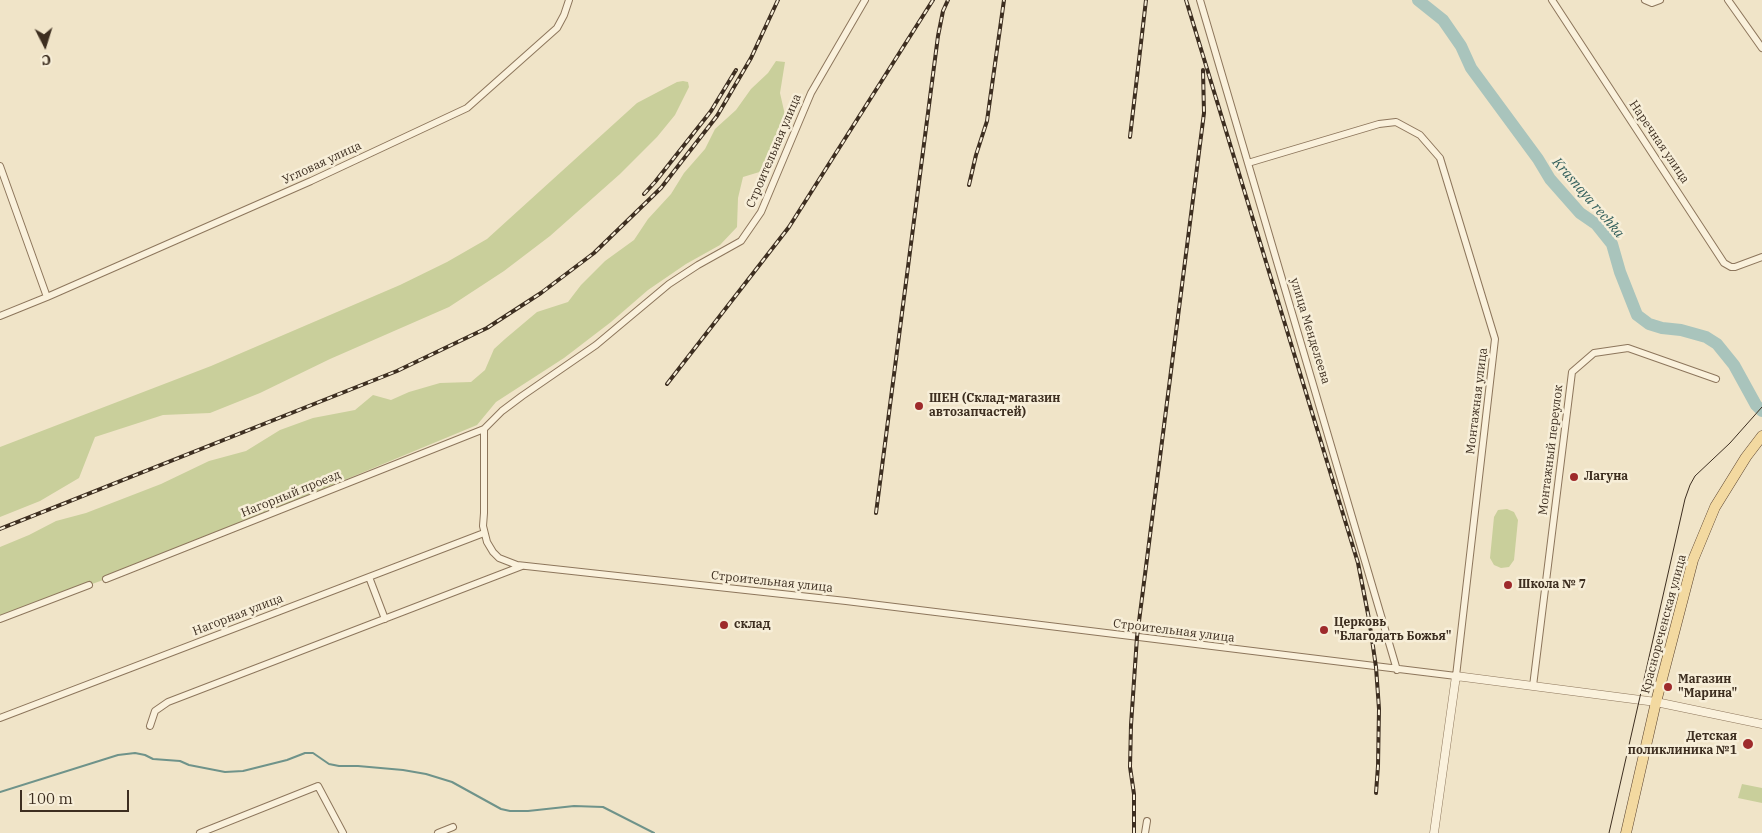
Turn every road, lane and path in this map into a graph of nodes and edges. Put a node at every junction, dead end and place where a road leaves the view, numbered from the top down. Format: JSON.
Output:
{"nodes":[{"id":1,"x":569,"y":0,"type":"edge"},
{"id":2,"x":865,"y":0,"type":"edge"},
{"id":3,"x":1200,"y":0,"type":"edge"},
{"id":4,"x":1552,"y":0,"type":"edge"},
{"id":5,"x":1645,"y":0,"type":"edge"},
{"id":6,"x":1660,"y":0,"type":"edge"},
{"id":7,"x":1728,"y":0,"type":"edge"},
{"id":8,"x":1762,"y":48,"type":"edge"},
{"id":9,"x":1248,"y":163,"type":"junction"},
{"id":10,"x":0,"y":166,"type":"edge"},
{"id":11,"x":1762,"y":257,"type":"edge"},
{"id":12,"x":47,"y":297,"type":"junction"},
{"id":13,"x":0,"y":316,"type":"edge"},
{"id":14,"x":1716,"y":379,"type":"dead end"},
{"id":15,"x":484,"y":429,"type":"junction"},
{"id":16,"x":1762,"y":436,"type":"edge"},
{"id":17,"x":484,"y":533,"type":"junction"},
{"id":18,"x":523,"y":566,"type":"junction"},
{"id":19,"x":369,"y":577,"type":"junction"},
{"id":20,"x":106,"y":579,"type":"dead end"},
{"id":21,"x":89,"y":585,"type":"dead end"},
{"id":22,"x":0,"y":619,"type":"edge"},
{"id":23,"x":385,"y":619,"type":"junction"},
{"id":24,"x":1397,"y":670,"type":"junction"},
{"id":25,"x":1456,"y":676,"type":"junction"},
{"id":26,"x":1533,"y":686,"type":"junction"},
{"id":27,"x":1656,"y":702,"type":"junction"},
{"id":28,"x":0,"y":718,"type":"edge"},
{"id":29,"x":1762,"y":724,"type":"edge"},
{"id":30,"x":150,"y":726,"type":"dead end"},
{"id":31,"x":1147,"y":821,"type":"dead end"},
{"id":32,"x":454,"y":827,"type":"dead end"},
{"id":33,"x":200,"y":833,"type":"edge"},
{"id":34,"x":343,"y":833,"type":"edge"},
{"id":35,"x":438,"y":833,"type":"edge"},
{"id":36,"x":1145,"y":833,"type":"edge"},
{"id":37,"x":1434,"y":833,"type":"edge"},
{"id":38,"x":1626,"y":833,"type":"edge"}],
"edges":[{"from":1,"to":12,"type":"street","name":"Угловая улица"},
{"from":2,"to":15,"type":"street","name":"Строительная улица"},
{"from":3,"to":9,"type":"street","name":"улица Менделеева"},
{"from":4,"to":11,"type":"street","name":"Наречная улица"},
{"from":5,"to":6,"type":"street"},
{"from":7,"to":8,"type":"street"},
{"from":9,"to":24,"type":"street","name":"улица Менделеева"},
{"from":9,"to":25,"type":"street","name":"Монтажная улица"},
{"from":10,"to":12,"type":"street"},
{"from":12,"to":13,"type":"street","name":"Угловая улица"},
{"from":14,"to":26,"type":"street","name":"Монтажный переулок"},
{"from":15,"to":17,"type":"street","name":"Строительная улица"},
{"from":15,"to":20,"type":"street","name":"Нагорный проезд"},
{"from":16,"to":27,"type":"main road","name":"Краснореченская улица"},
{"from":17,"to":18,"type":"street","name":"Строительная улица"},
{"from":17,"to":19,"type":"street","name":"Нагорная улица"},
{"from":18,"to":23,"type":"street"},
{"from":18,"to":24,"type":"street","name":"Строительная улица"},
{"from":19,"to":23,"type":"street"},
{"from":19,"to":28,"type":"street","name":"Нагорная улица"},
{"from":21,"to":22,"type":"street"},
{"from":23,"to":30,"type":"street"},
{"from":24,"to":25,"type":"street","name":"Строительная улица"},
{"from":25,"to":26,"type":"street","name":"Строительная улица"},
{"from":25,"to":37,"type":"street","name":"Монтажная улица"},
{"from":26,"to":27,"type":"street","name":"Строительная улица"},
{"from":27,"to":29,"type":"street","name":"Строительная улица"},
{"from":27,"to":38,"type":"main road","name":"Краснореченская улица"},
{"from":31,"to":36,"type":"street"},
{"from":32,"to":35,"type":"street"},
{"from":33,"to":34,"type":"street"}]}
